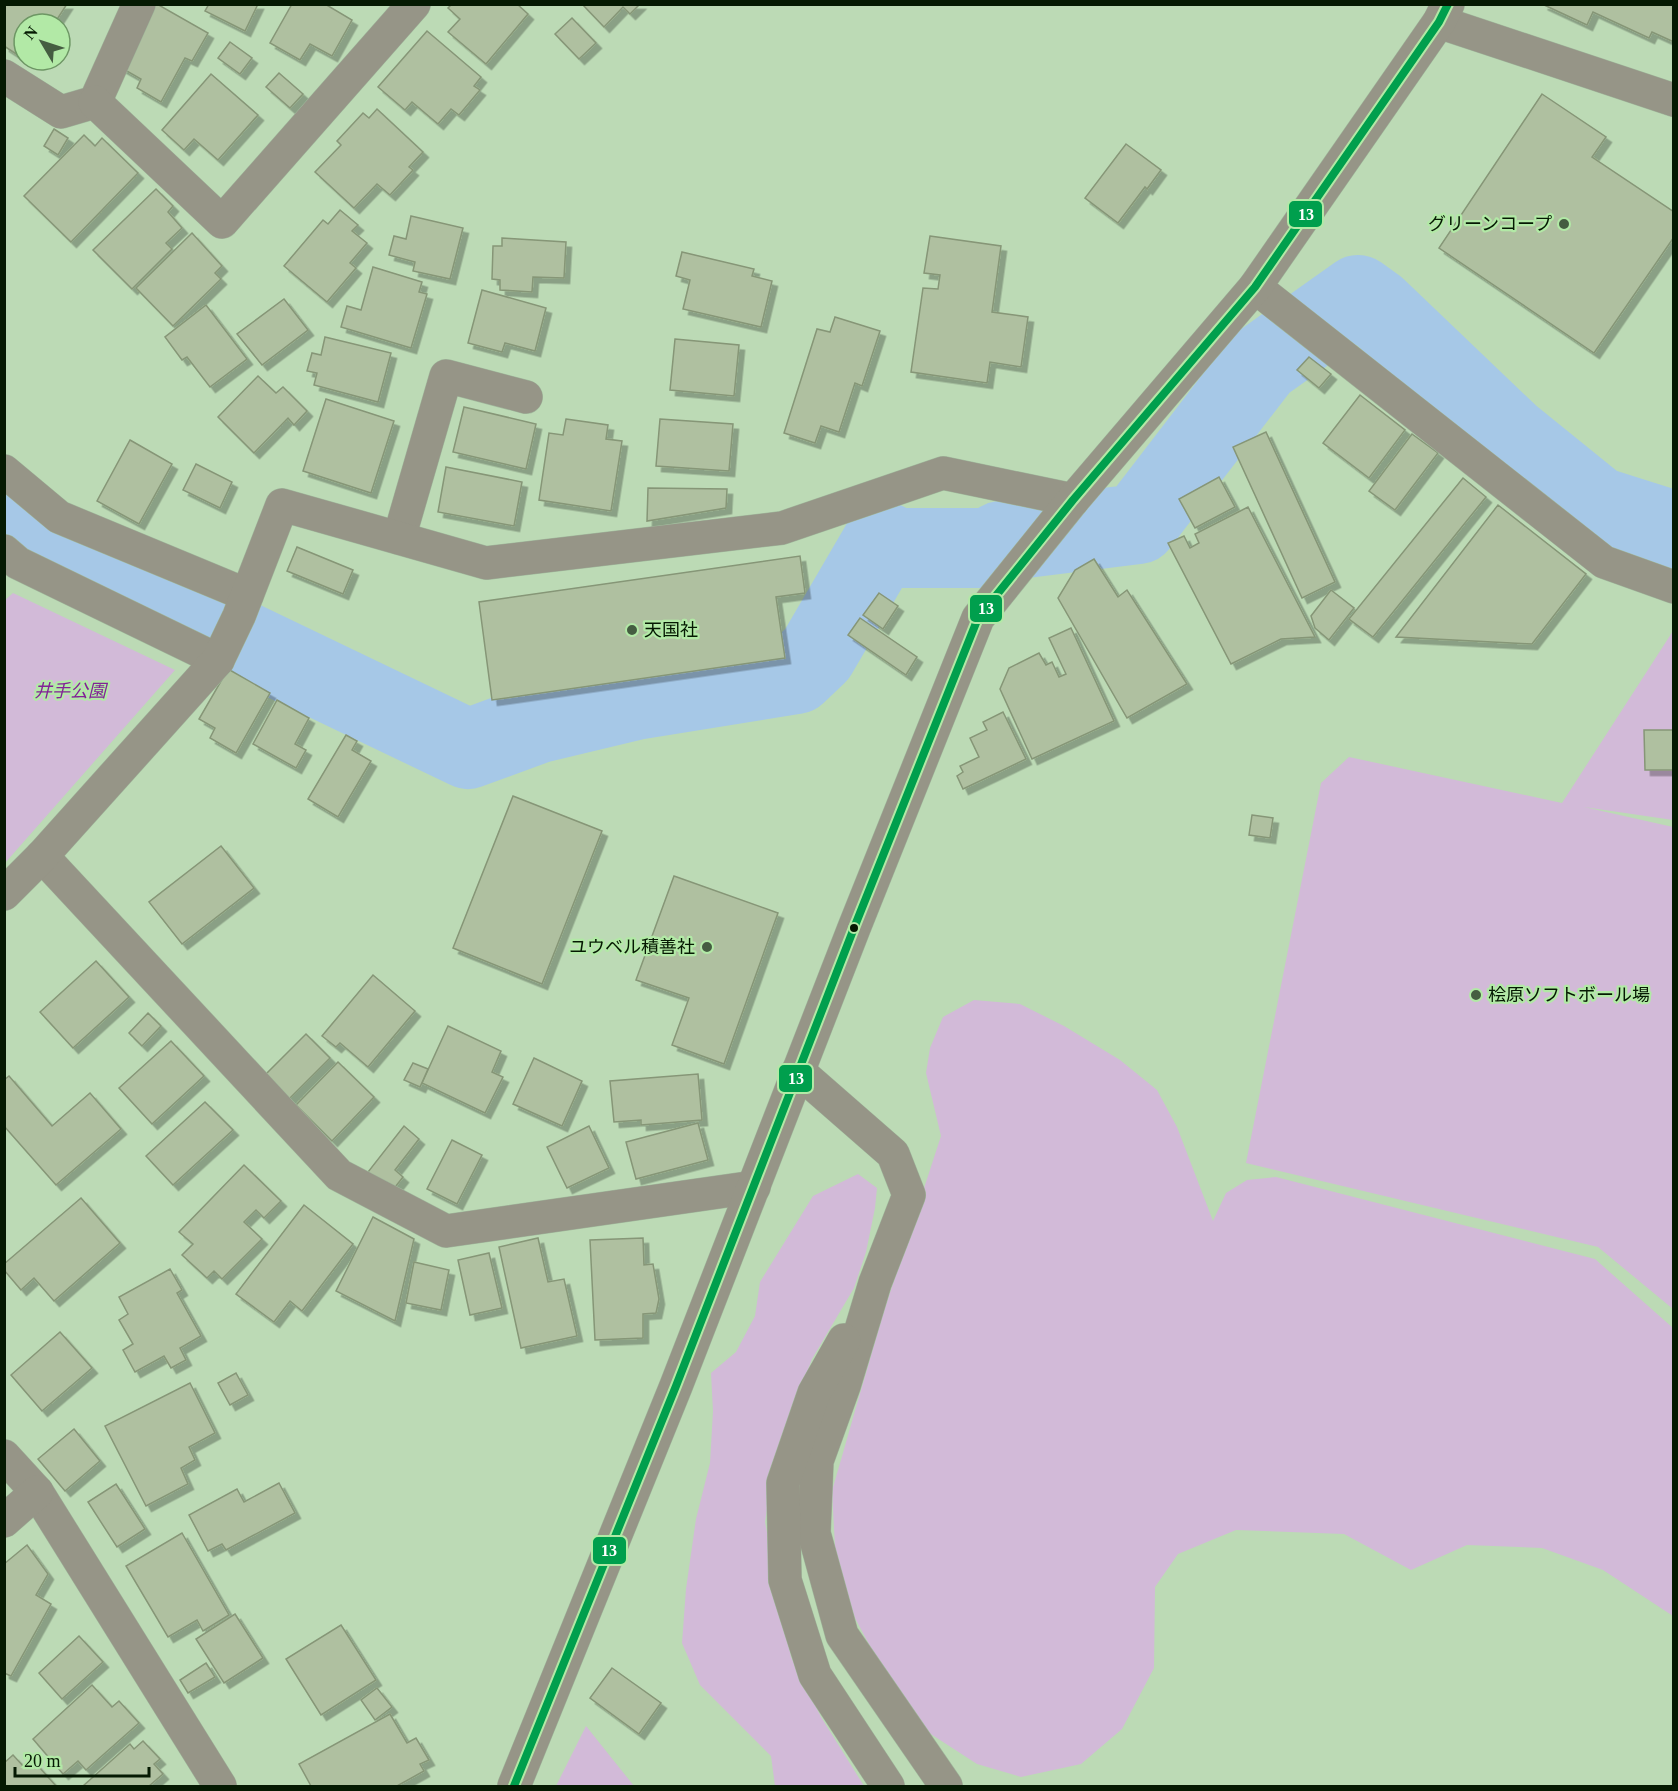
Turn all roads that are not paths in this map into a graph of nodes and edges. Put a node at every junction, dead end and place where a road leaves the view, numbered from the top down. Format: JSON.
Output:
{"nodes":[{"id":1,"x":140,"y":4,"type":"edge"},
{"id":2,"x":414,"y":4,"type":"edge"},
{"id":3,"x":1444,"y":13,"type":"edge"},
{"id":4,"x":4,"y":76,"type":"edge"},
{"id":5,"x":1674,"y":100,"type":"edge"},
{"id":6,"x":95,"y":102,"type":"junction"},
{"id":7,"x":1255,"y":286,"type":"junction"},
{"id":8,"x":526,"y":397,"type":"dead end"},
{"id":9,"x":4,"y":471,"type":"edge"},
{"id":10,"x":1069,"y":505,"type":"junction"},
{"id":11,"x":399,"y":538,"type":"junction"},
{"id":12,"x":9,"y":563,"type":"edge"},
{"id":13,"x":1674,"y":587,"type":"edge"},
{"id":14,"x":243,"y":605,"type":"junction"},
{"id":15,"x":218,"y":660,"type":"junction"},
{"id":16,"x":42,"y":856,"type":"junction"},
{"id":17,"x":4,"y":894,"type":"edge"},
{"id":18,"x":798,"y":1071,"type":"junction"},
{"id":19,"x":754,"y":1187,"type":"junction"},
{"id":20,"x":875,"y":1283,"type":"junction"},
{"id":21,"x":4,"y":1456,"type":"edge"},
{"id":22,"x":37,"y":1492,"type":"junction"},
{"id":23,"x":4,"y":1521,"type":"edge"},
{"id":24,"x":220,"y":1786,"type":"edge"},
{"id":25,"x":514,"y":1786,"type":"edge"},
{"id":26,"x":888,"y":1786,"type":"edge"},
{"id":27,"x":946,"y":1786,"type":"edge"}],
"edges":[{"from":1,"to":6,"type":"street"},
{"from":2,"to":6,"type":"street"},
{"from":3,"to":5,"type":"street"},
{"from":3,"to":7,"type":"street"},
{"from":4,"to":6,"type":"street"},
{"from":7,"to":10,"type":"street"},
{"from":7,"to":13,"type":"street"},
{"from":8,"to":11,"type":"street"},
{"from":9,"to":14,"type":"street"},
{"from":10,"to":11,"type":"street"},
{"from":10,"to":18,"type":"street"},
{"from":11,"to":14,"type":"street"},
{"from":12,"to":15,"type":"street"},
{"from":14,"to":15,"type":"street"},
{"from":15,"to":16,"type":"street"},
{"from":16,"to":17,"type":"street"},
{"from":16,"to":19,"type":"street"},
{"from":18,"to":19,"type":"street"},
{"from":18,"to":20,"type":"street"},
{"from":19,"to":25,"type":"street"},
{"from":20,"to":26,"type":"street"},
{"from":20,"to":27,"type":"street"},
{"from":21,"to":22,"type":"street"},
{"from":22,"to":23,"type":"street"},
{"from":22,"to":24,"type":"street"}]}
